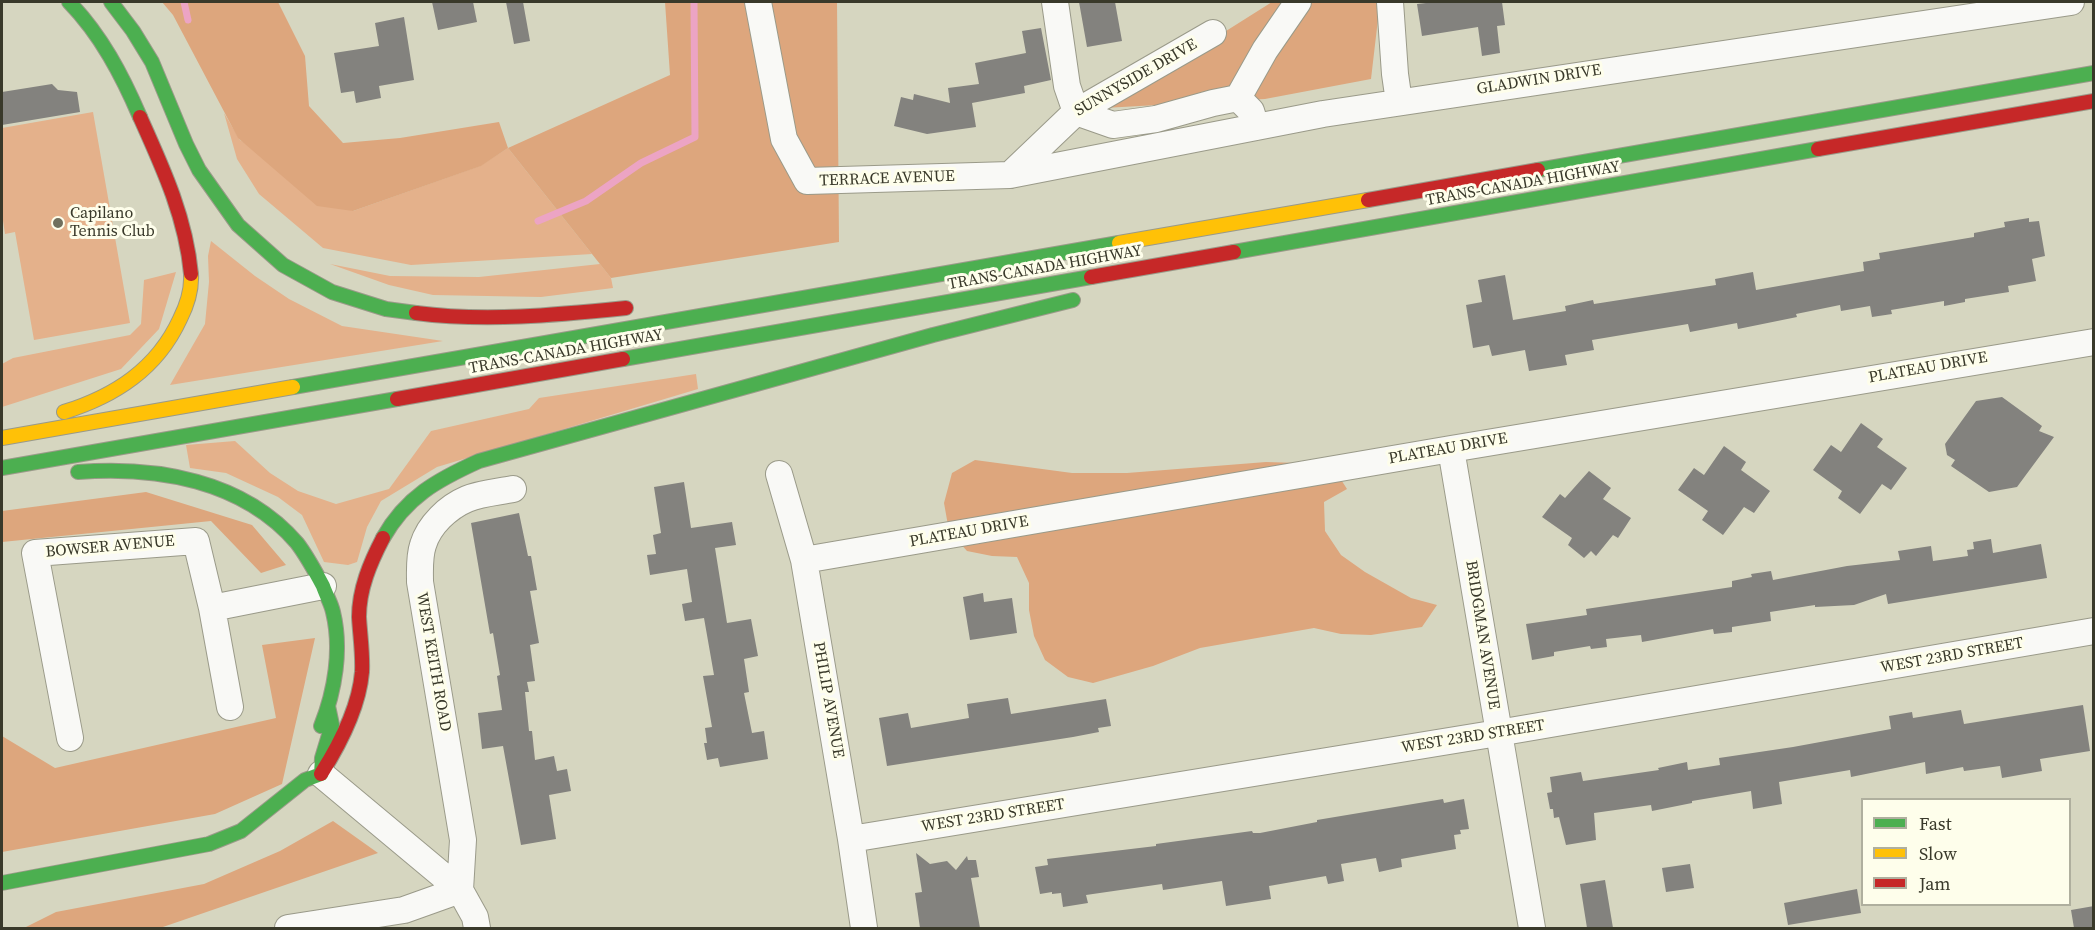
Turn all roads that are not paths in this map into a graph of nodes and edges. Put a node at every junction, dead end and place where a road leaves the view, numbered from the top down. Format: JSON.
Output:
{"nodes":[{"id":1,"x":69,"y":2,"type":"edge"},
{"id":2,"x":111,"y":2,"type":"edge"},
{"id":3,"x":759,"y":2,"type":"edge"},
{"id":4,"x":1054,"y":2,"type":"edge"},
{"id":5,"x":1298,"y":2,"type":"edge"},
{"id":6,"x":1390,"y":2,"type":"edge"},
{"id":7,"x":2072,"y":2,"type":"edge"},
{"id":8,"x":2029,"y":4,"type":"edge"},
{"id":9,"x":1213,"y":33,"type":"dead end"},
{"id":10,"x":2094,"y":73,"type":"edge"},
{"id":11,"x":1238,"y":98,"type":"junction"},
{"id":12,"x":2094,"y":101,"type":"edge"},
{"id":13,"x":1399,"y":102,"type":"junction"},
{"id":14,"x":1076,"y":112,"type":"junction"},
{"id":15,"x":1256,"y":127,"type":"junction"},
{"id":16,"x":1010,"y":175,"type":"junction"},
{"id":17,"x":1458,"y":212,"type":"junction"},
{"id":18,"x":1182,"y":275,"type":"dead end"},
{"id":19,"x":893,"y":281,"type":"junction"},
{"id":20,"x":1091,"y":296,"type":"dead end"},
{"id":21,"x":724,"y":298,"type":"dead end"},
{"id":22,"x":642,"y":306,"type":"dead end"},
{"id":23,"x":2094,"y":342,"type":"edge"},
{"id":24,"x":2,"y":428,"type":"edge"},
{"id":25,"x":2,"y":438,"type":"edge"},
{"id":26,"x":1451,"y":449,"type":"junction"},
{"id":27,"x":2,"y":468,"type":"edge"},
{"id":28,"x":779,"y":474,"type":"dead end"},
{"id":29,"x":2,"y":478,"type":"edge"},
{"id":30,"x":513,"y":489,"type":"dead end"},
{"id":31,"x":804,"y":560,"type":"junction"},
{"id":32,"x":322,"y":586,"type":"junction"},
{"id":33,"x":212,"y":608,"type":"junction"},
{"id":34,"x":2094,"y":631,"type":"edge"},
{"id":35,"x":328,"y":705,"type":"junction"},
{"id":36,"x":230,"y":707,"type":"dead end"},
{"id":37,"x":1498,"y":733,"type":"junction"},
{"id":38,"x":69,"y":738,"type":"dead end"},
{"id":39,"x":314,"y":739,"type":"dead end"},
{"id":40,"x":321,"y":774,"type":"junction"},
{"id":41,"x":288,"y":778,"type":"dead end"},
{"id":42,"x":270,"y":806,"type":"junction"},
{"id":43,"x":851,"y":839,"type":"junction"},
{"id":44,"x":2,"y":875,"type":"edge"},
{"id":45,"x":22,"y":879,"type":"junction"},
{"id":46,"x":2,"y":883,"type":"edge"},
{"id":47,"x":2,"y":888,"type":"edge"},
{"id":48,"x":460,"y":890,"type":"junction"},
{"id":49,"x":288,"y":928,"type":"edge"},
{"id":50,"x":477,"y":928,"type":"edge"},
{"id":51,"x":864,"y":928,"type":"edge"},
{"id":52,"x":1532,"y":928,"type":"edge"}],
"edges":[{"from":1,"to":24,"type":"main road"},
{"from":2,"to":22,"type":"main road"},
{"from":3,"to":16,"type":"street","name":"TERRACE AVENUE"},
{"from":4,"to":14,"type":"street"},
{"from":5,"to":11,"type":"street"},
{"from":6,"to":13,"type":"street"},
{"from":7,"to":8,"type":"street","name":"GLADWIN DRIVE"},
{"from":8,"to":13,"type":"street","name":"GLADWIN DRIVE"},
{"from":9,"to":14,"type":"street","name":"SUNNYSIDE DRIVE"},
{"from":10,"to":19,"type":"main road","name":"TRANS-CANADA HIGHWAY"},
{"from":11,"to":14,"type":"street"},
{"from":11,"to":15,"type":"street"},
{"from":12,"to":17,"type":"main road","name":"TRANS-CANADA HIGHWAY"},
{"from":13,"to":15,"type":"street","name":"GLADWIN DRIVE"},
{"from":14,"to":16,"type":"street","name":"SUNNYSIDE DRIVE"},
{"from":15,"to":16,"type":"street","name":"GLADWIN DRIVE"},
{"from":17,"to":18,"type":"main road"},
{"from":17,"to":27,"type":"main road","name":"TRANS-CANADA HIGHWAY"},
{"from":19,"to":21,"type":"main road"},
{"from":19,"to":25,"type":"main road","name":"TRANS-CANADA HIGHWAY"},
{"from":20,"to":40,"type":"main road"},
{"from":23,"to":26,"type":"street","name":"PLATEAU DRIVE"},
{"from":26,"to":31,"type":"street","name":"PLATEAU DRIVE"},
{"from":26,"to":37,"type":"street","name":"BRIDGMAN AVENUE"},
{"from":28,"to":31,"type":"street","name":"PHILIP AVENUE"},
{"from":29,"to":32,"type":"main road"},
{"from":30,"to":48,"type":"street","name":"WEST KEITH ROAD"},
{"from":31,"to":43,"type":"street","name":"PHILIP AVENUE"},
{"from":32,"to":33,"type":"street"},
{"from":32,"to":35,"type":"main road"},
{"from":33,"to":36,"type":"street","name":"BOWSER AVENUE"},
{"from":33,"to":38,"type":"street","name":"BOWSER AVENUE"},
{"from":34,"to":37,"type":"street","name":"WEST 23RD STREET"},
{"from":35,"to":39,"type":"main road"},
{"from":35,"to":40,"type":"main road"},
{"from":37,"to":43,"type":"street","name":"WEST 23RD STREET"},
{"from":37,"to":52,"type":"street","name":"BRIDGMAN AVENUE"},
{"from":40,"to":42,"type":"main road"},
{"from":40,"to":48,"type":"street"},
{"from":41,"to":42,"type":"main road"},
{"from":42,"to":45,"type":"main road"},
{"from":43,"to":51,"type":"street","name":"PHILIP AVENUE"},
{"from":44,"to":45,"type":"main road"},
{"from":45,"to":46,"type":"main road"},
{"from":45,"to":47,"type":"main road"},
{"from":48,"to":49,"type":"street"},
{"from":48,"to":50,"type":"street"}]}
